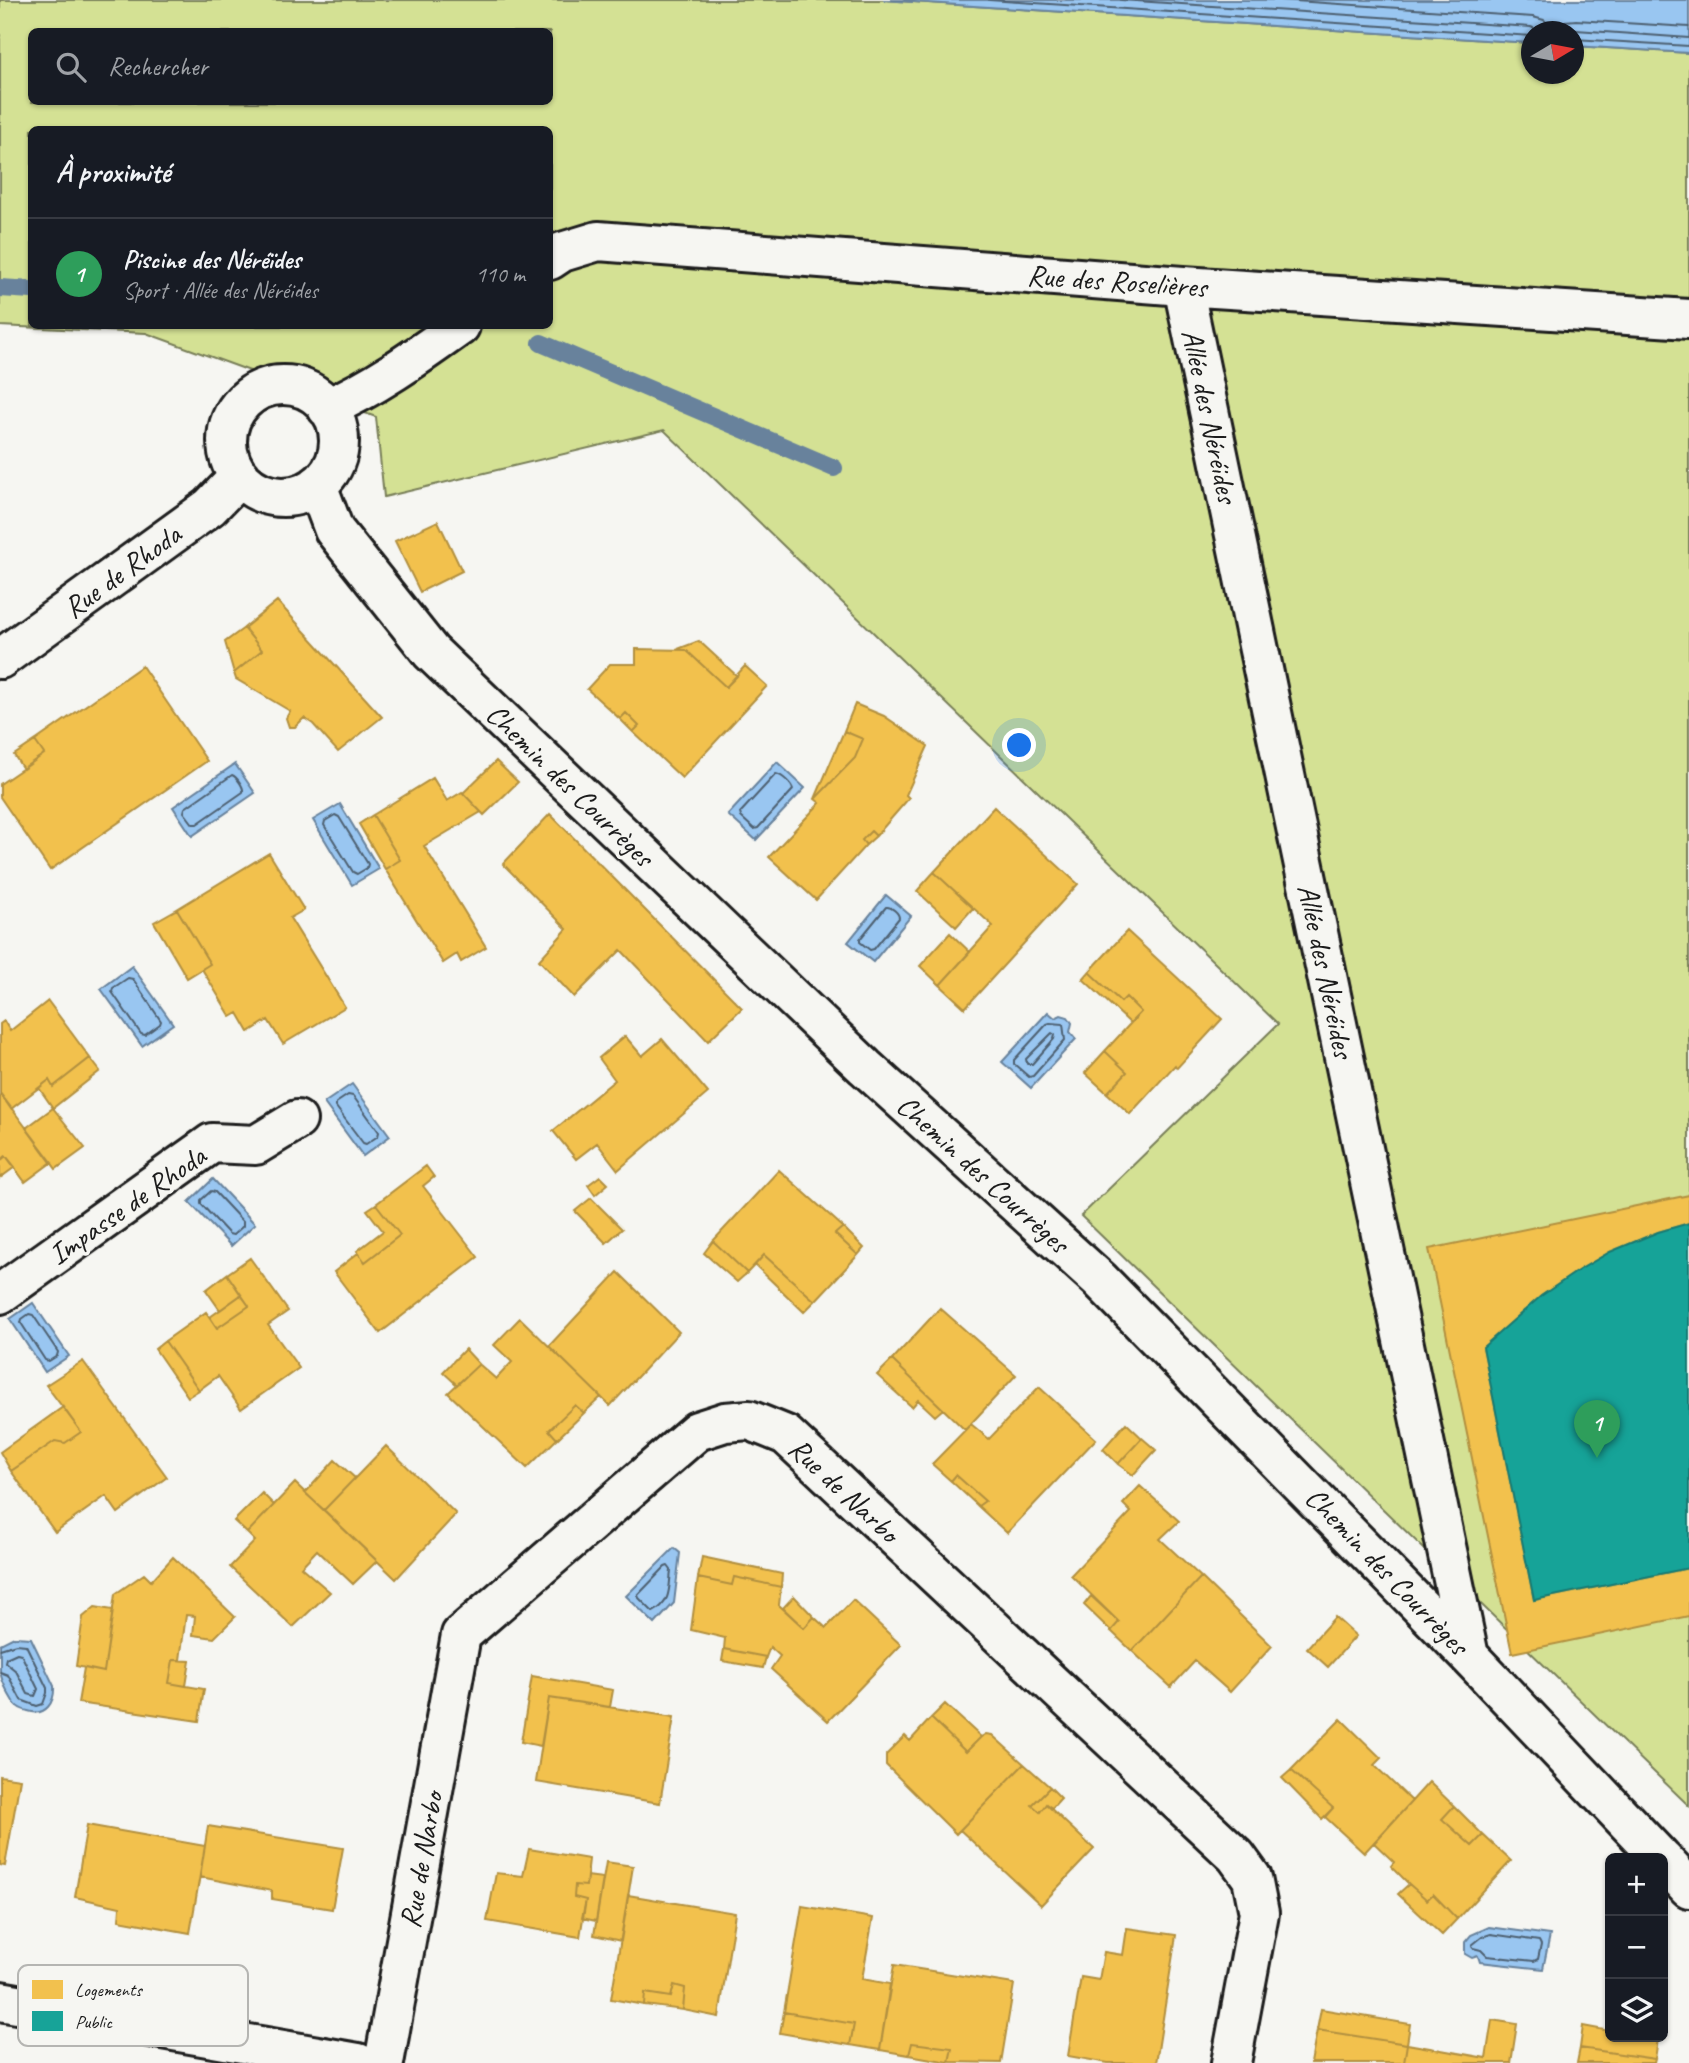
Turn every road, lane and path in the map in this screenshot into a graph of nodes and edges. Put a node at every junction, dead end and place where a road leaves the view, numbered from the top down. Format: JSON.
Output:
{"nodes":[{"id":1,"x":553,"y":259,"type":"edge"},
{"id":2,"x":1183,"y":286,"type":"junction"},
{"id":3,"x":1689,"y":319,"type":"edge"},
{"id":4,"x":456,"y":329,"type":"edge"},
{"id":5,"x":327,"y":408,"type":"junction"},
{"id":6,"x":240,"y":476,"type":"junction"},
{"id":7,"x":317,"y":485,"type":"junction"},
{"id":8,"x":0,"y":659,"type":"edge"},
{"id":9,"x":297,"y":1120,"type":"dead end"},
{"id":10,"x":0,"y":1293,"type":"edge"},
{"id":11,"x":1469,"y":1656,"type":"junction"},
{"id":12,"x":1656,"y":1853,"type":"edge"},
{"id":13,"x":1668,"y":1865,"type":"edge"},
{"id":14,"x":1689,"y":1888,"type":"edge"},
{"id":15,"x":0,"y":2001,"type":"edge"},
{"id":16,"x":18,"y":2004,"type":"edge"},
{"id":17,"x":248,"y":2044,"type":"edge"},
{"id":18,"x":358,"y":2063,"type":"edge"},
{"id":19,"x":384,"y":2063,"type":"edge"},
{"id":20,"x":1231,"y":2063,"type":"edge"}],
"edges":[{"from":1,"to":2,"type":"street","name":"Rue des Roselières"},
{"from":2,"to":3,"type":"street","name":"Rue des Roselières"},
{"from":2,"to":11,"type":"street","name":"Allée des Néréides"},
{"from":4,"to":5,"type":"street"},
{"from":5,"to":6,"type":"street"},
{"from":5,"to":7,"type":"street"},
{"from":6,"to":7,"type":"street"},
{"from":6,"to":8,"type":"street","name":"Rue de Rhoda"},
{"from":7,"to":11,"type":"street","name":"Chemin des Courrèges"},
{"from":9,"to":10,"type":"street","name":"Impasse de Rhoda"},
{"from":11,"to":12,"type":"street","name":"Chemin des Courrèges"},
{"from":13,"to":14,"type":"street","name":"Chemin des Courrèges"},
{"from":15,"to":16,"type":"street"},
{"from":17,"to":18,"type":"street"},
{"from":19,"to":20,"type":"street","name":"Rue de Narbo"}]}
